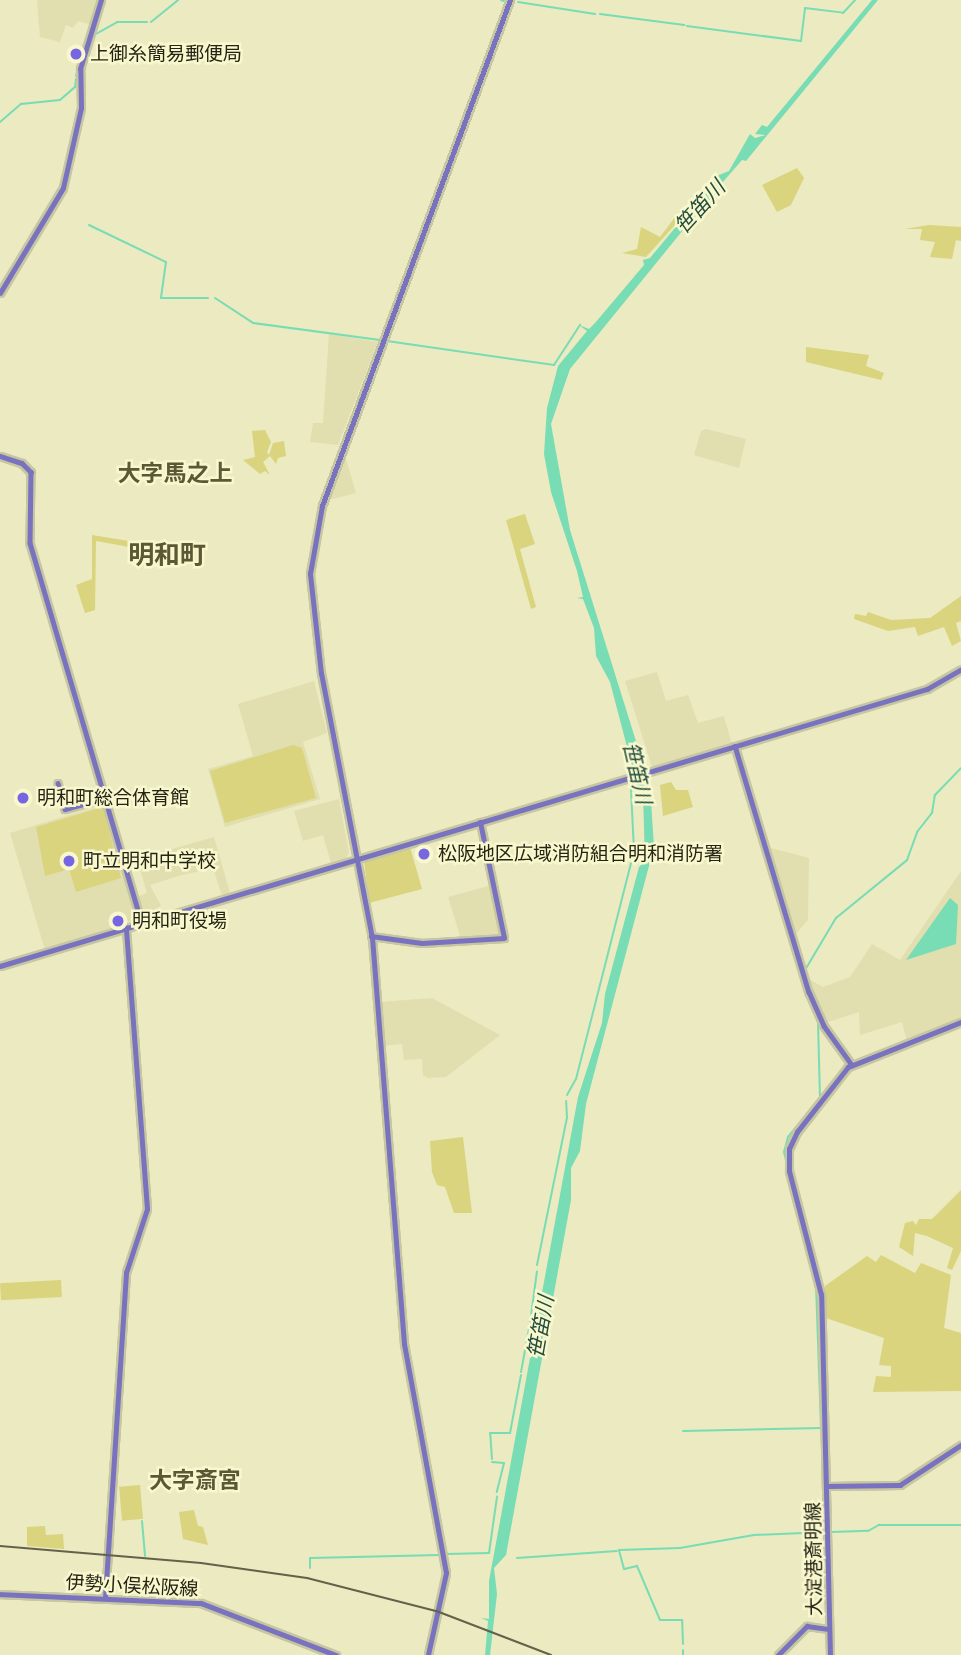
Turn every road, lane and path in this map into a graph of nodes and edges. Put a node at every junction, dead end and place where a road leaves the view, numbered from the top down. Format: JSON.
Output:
{"nodes":[{"id":1,"x":101,"y":0,"type":"edge"},
{"id":2,"x":510,"y":0,"type":"edge"},
{"id":3,"x":0,"y":292,"type":"edge"},
{"id":4,"x":0,"y":456,"type":"edge"},
{"id":5,"x":961,"y":670,"type":"edge"},
{"id":6,"x":735,"y":746,"type":"junction"},
{"id":7,"x":58,"y":783,"type":"dead end"},
{"id":8,"x":105,"y":798,"type":"junction"},
{"id":9,"x":480,"y":822,"type":"junction"},
{"id":10,"x":356,"y":859,"type":"junction"},
{"id":11,"x":142,"y":923,"type":"junction"},
{"id":12,"x":126,"y":928,"type":"junction"},
{"id":13,"x":371,"y":936,"type":"junction"},
{"id":14,"x":0,"y":966,"type":"edge"},
{"id":15,"x":961,"y":1022,"type":"edge"},
{"id":16,"x":852,"y":1065,"type":"junction"},
{"id":17,"x":961,"y":1445,"type":"edge"},
{"id":18,"x":827,"y":1486,"type":"junction"},
{"id":19,"x":0,"y":1594,"type":"edge"},
{"id":20,"x":104,"y":1598,"type":"junction"},
{"id":21,"x":830,"y":1629,"type":"junction"},
{"id":22,"x":336,"y":1655,"type":"edge"},
{"id":23,"x":428,"y":1655,"type":"edge"},
{"id":24,"x":778,"y":1655,"type":"edge"},
{"id":25,"x":830,"y":1655,"type":"edge"}],
"edges":[{"from":1,"to":3,"type":"street"},
{"from":2,"to":10,"type":"street"},
{"from":4,"to":8,"type":"street"},
{"from":5,"to":6,"type":"street"},
{"from":6,"to":9,"type":"street"},
{"from":6,"to":16,"type":"street"},
{"from":7,"to":8,"type":"street"},
{"from":8,"to":11,"type":"street"},
{"from":9,"to":10,"type":"street"},
{"from":9,"to":13,"type":"street"},
{"from":10,"to":11,"type":"street"},
{"from":10,"to":13,"type":"street"},
{"from":11,"to":12,"type":"street"},
{"from":12,"to":14,"type":"street"},
{"from":12,"to":20,"type":"street"},
{"from":13,"to":23,"type":"street"},
{"from":15,"to":16,"type":"street"},
{"from":16,"to":18,"type":"street"},
{"from":17,"to":18,"type":"street","name":"大淀港斎明線"},
{"from":18,"to":21,"type":"street","name":"大淀港斎明線"},
{"from":19,"to":20,"type":"street","name":"伊勢小俣松阪線"},
{"from":20,"to":22,"type":"street","name":"伊勢小俣松阪線"},
{"from":21,"to":24,"type":"street","name":"大淀港斎明線"},
{"from":21,"to":25,"type":"street"}]}
